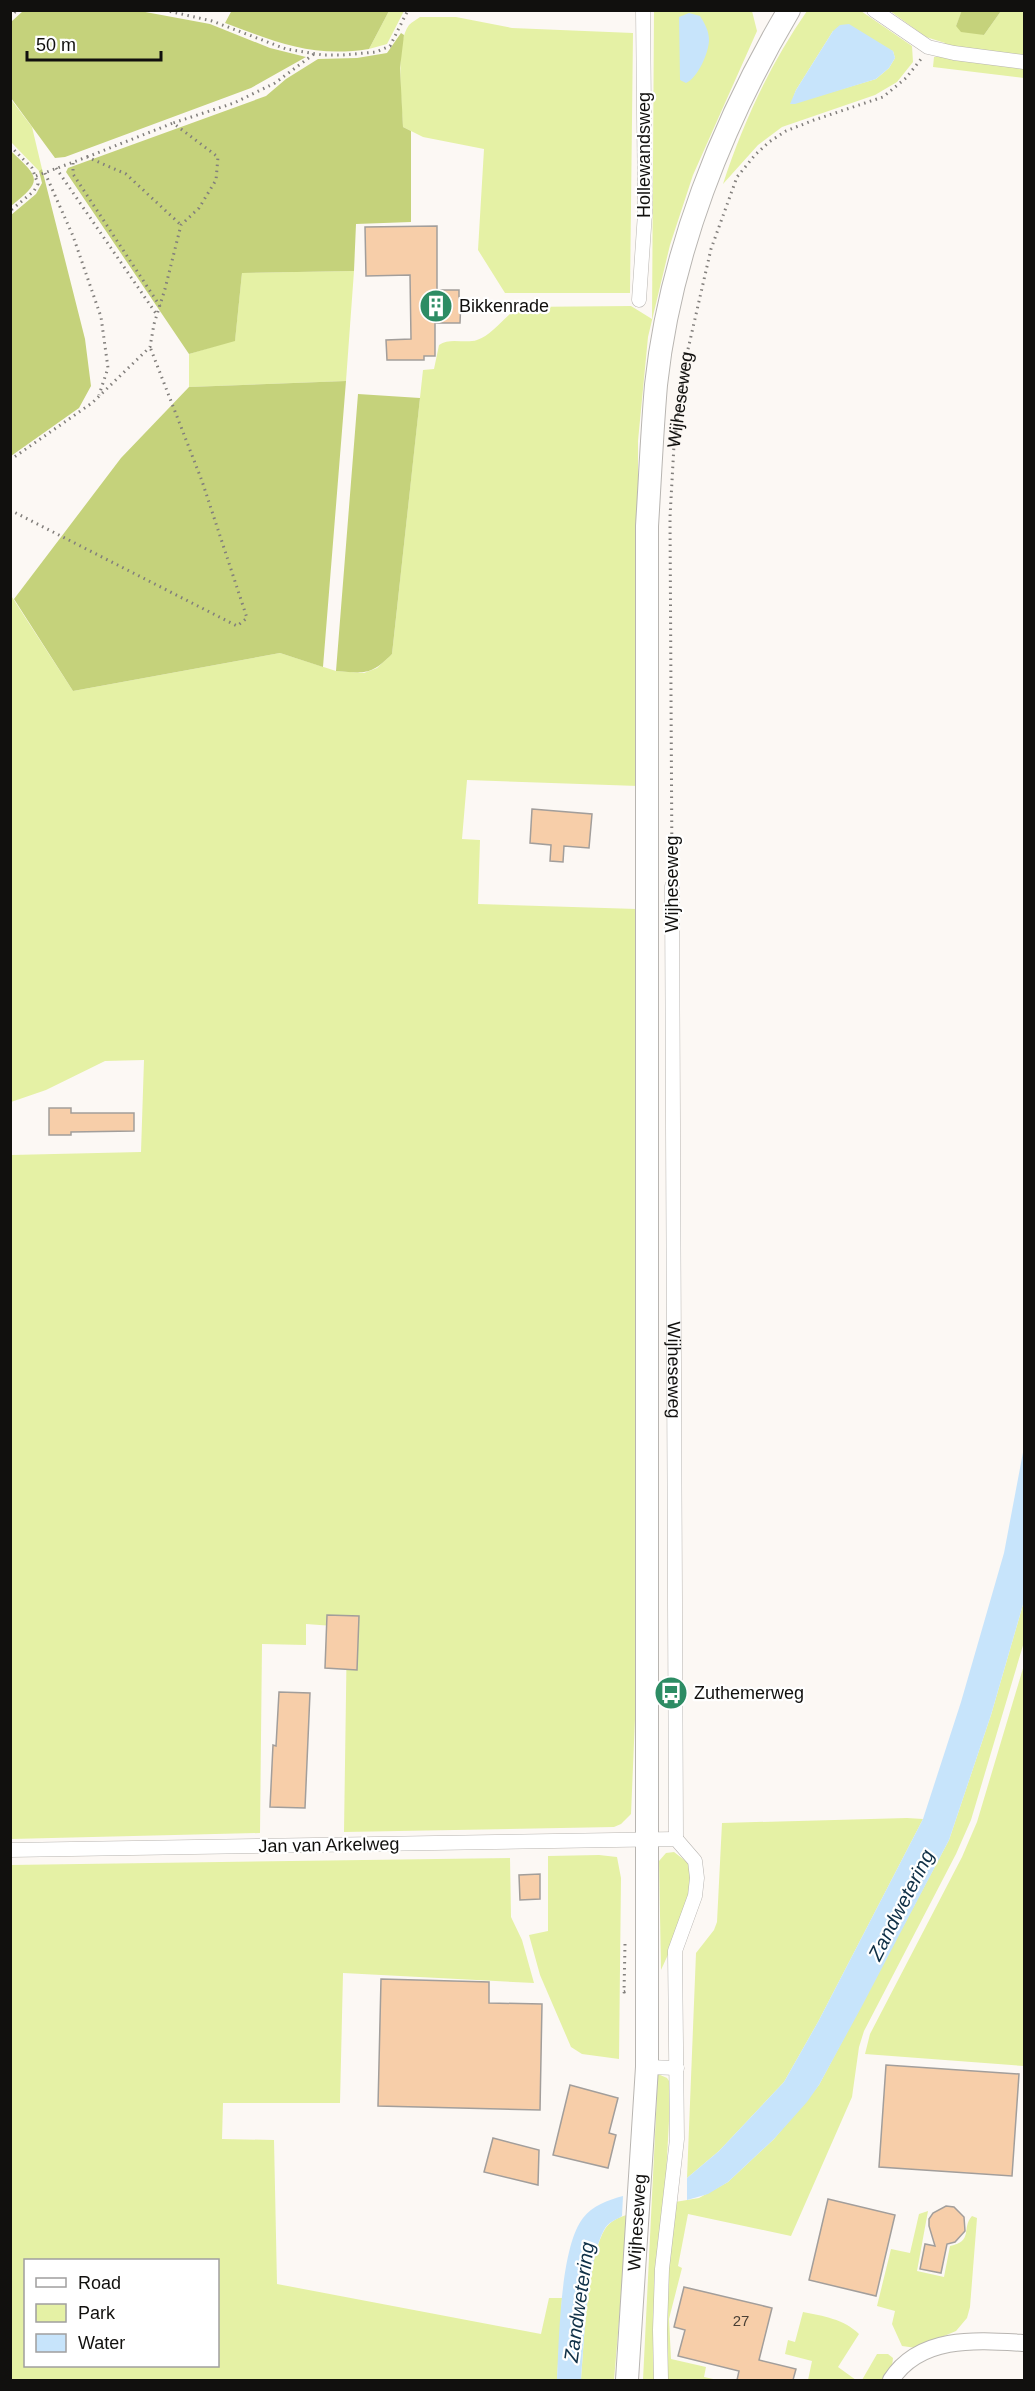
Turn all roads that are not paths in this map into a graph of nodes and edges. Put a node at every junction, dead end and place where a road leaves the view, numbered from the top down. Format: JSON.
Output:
{"nodes":[{"id":1,"x":643,"y":10,"type":"edge"},
{"id":2,"x":789,"y":10,"type":"edge"},
{"id":3,"x":874,"y":10,"type":"edge"},
{"id":4,"x":1024,"y":62,"type":"edge"},
{"id":5,"x":639,"y":300,"type":"dead end"},
{"id":6,"x":672,"y":886,"type":"road end"},
{"id":7,"x":647,"y":1839,"type":"junction"},
{"id":8,"x":676,"y":1839,"type":"junction"},
{"id":9,"x":10,"y":1850,"type":"edge"},
{"id":10,"x":646,"y":2067,"type":"junction"},
{"id":11,"x":677,"y":2068,"type":"junction"},
{"id":12,"x":1024,"y":2343,"type":"edge"},
{"id":13,"x":627,"y":2380,"type":"edge"},
{"id":14,"x":660,"y":2380,"type":"edge"},
{"id":15,"x":891,"y":2380,"type":"edge"}],
"edges":[{"from":1,"to":5,"type":"street","name":"Hollewandsweg"},
{"from":2,"to":7,"type":"main road","name":"Wijheseweg"},
{"from":3,"to":4,"type":"street"},
{"from":6,"to":8,"type":"street","name":"Wijheseweg"},
{"from":7,"to":8,"type":"street"},
{"from":7,"to":9,"type":"street","name":"Jan van Arkelweg"},
{"from":7,"to":10,"type":"main road","name":"Wijheseweg"},
{"from":8,"to":11,"type":"street","name":"Wijheseweg"},
{"from":10,"to":11,"type":"street"},
{"from":10,"to":13,"type":"main road","name":"Wijheseweg"},
{"from":11,"to":14,"type":"street","name":"Wijheseweg"},
{"from":12,"to":15,"type":"street"}]}
